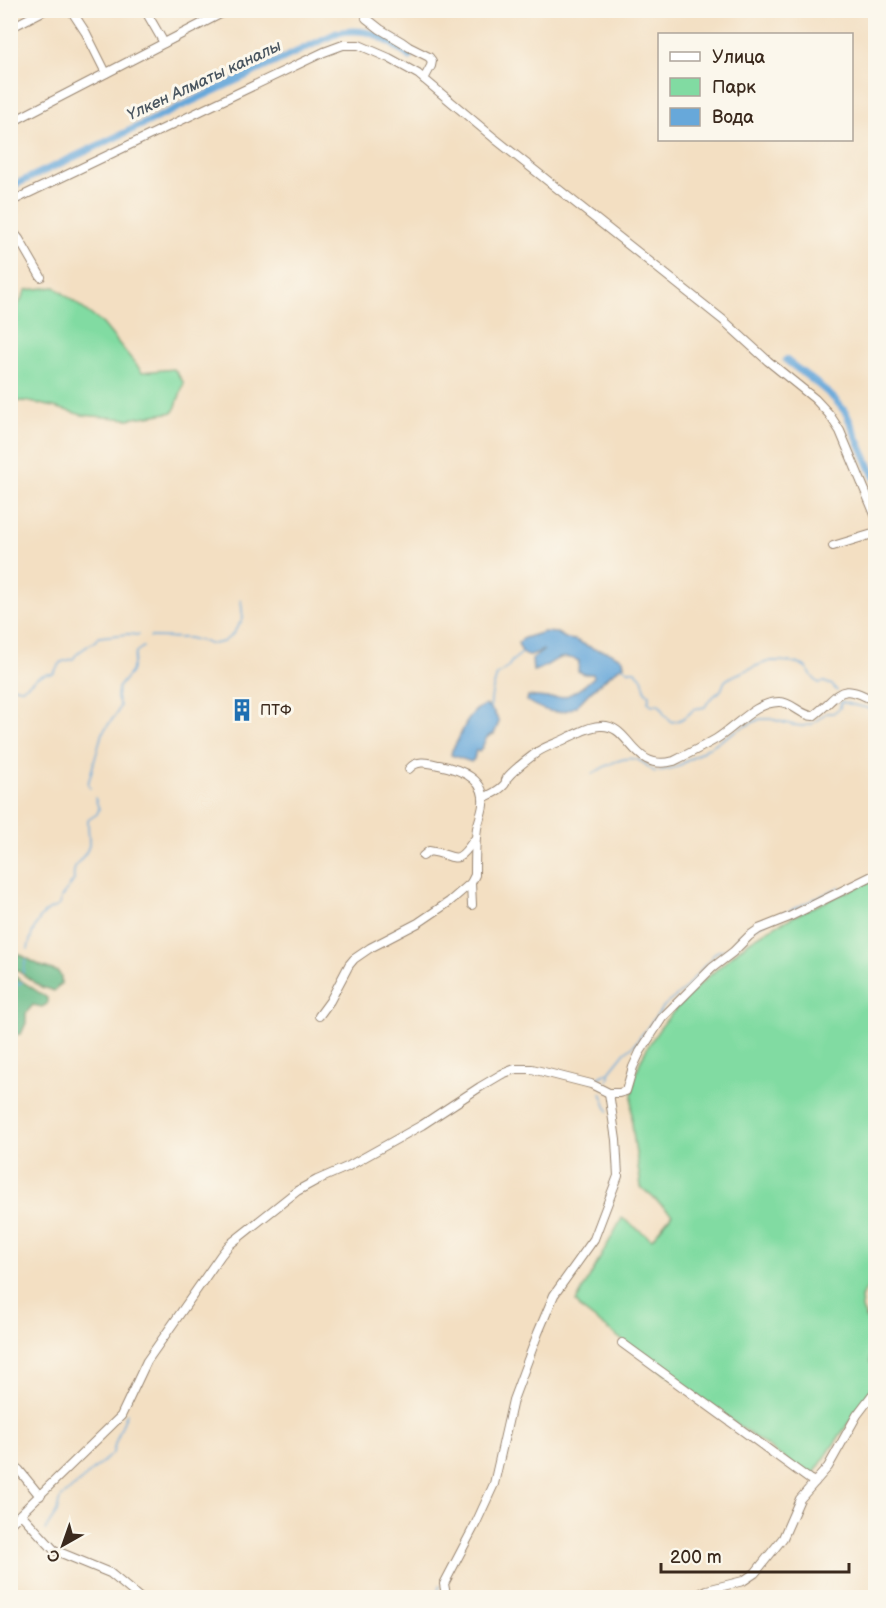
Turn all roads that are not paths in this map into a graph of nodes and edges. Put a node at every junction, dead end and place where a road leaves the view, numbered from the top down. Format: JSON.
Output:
{"nodes":[{"id":1,"x":45,"y":10,"type":"edge"},
{"id":2,"x":71,"y":10,"type":"edge"},
{"id":3,"x":145,"y":10,"type":"edge"},
{"id":4,"x":228,"y":10,"type":"edge"},
{"id":5,"x":218,"y":13,"type":"edge"},
{"id":6,"x":366,"y":18,"type":"dead end"},
{"id":7,"x":10,"y":28,"type":"edge"},
{"id":8,"x":164,"y":43,"type":"junction"},
{"id":9,"x":106,"y":74,"type":"junction"},
{"id":10,"x":424,"y":79,"type":"junction"},
{"id":11,"x":10,"y":123,"type":"edge"},
{"id":12,"x":10,"y":202,"type":"edge"},
{"id":13,"x":10,"y":228,"type":"edge"},
{"id":14,"x":40,"y":277,"type":"dead end"},
{"id":15,"x":876,"y":517,"type":"edge"},
{"id":16,"x":876,"y":533,"type":"edge"},
{"id":17,"x":833,"y":546,"type":"dead end"},
{"id":18,"x":876,"y":702,"type":"edge"},
{"id":19,"x":410,"y":769,"type":"dead end"},
{"id":20,"x":483,"y":798,"type":"junction"},
{"id":21,"x":476,"y":837,"type":"junction"},
{"id":22,"x":423,"y":856,"type":"dead end"},
{"id":23,"x":876,"y":874,"type":"edge"},
{"id":24,"x":471,"y":883,"type":"junction"},
{"id":25,"x":472,"y":906,"type":"dead end"},
{"id":26,"x":319,"y":1016,"type":"dead end"},
{"id":27,"x":609,"y":1093,"type":"junction"},
{"id":28,"x":876,"y":1294,"type":"edge"},
{"id":29,"x":876,"y":1319,"type":"edge"},
{"id":30,"x":622,"y":1343,"type":"dead end"},
{"id":31,"x":876,"y":1390,"type":"edge"},
{"id":32,"x":10,"y":1463,"type":"edge"},
{"id":33,"x":815,"y":1482,"type":"junction"},
{"id":34,"x":40,"y":1496,"type":"junction"},
{"id":35,"x":21,"y":1514,"type":"junction"},
{"id":36,"x":10,"y":1524,"type":"edge"},
{"id":37,"x":140,"y":1598,"type":"edge"},
{"id":38,"x":445,"y":1598,"type":"edge"},
{"id":39,"x":692,"y":1598,"type":"edge"}],
"edges":[{"from":1,"to":7,"type":"street"},
{"from":2,"to":9,"type":"street"},
{"from":3,"to":8,"type":"street"},
{"from":4,"to":5,"type":"street"},
{"from":5,"to":8,"type":"street"},
{"from":6,"to":10,"type":"street"},
{"from":8,"to":9,"type":"street"},
{"from":9,"to":11,"type":"street"},
{"from":10,"to":12,"type":"street"},
{"from":10,"to":15,"type":"street"},
{"from":13,"to":14,"type":"street"},
{"from":16,"to":17,"type":"street"},
{"from":18,"to":20,"type":"street"},
{"from":19,"to":20,"type":"street"},
{"from":20,"to":21,"type":"street"},
{"from":21,"to":22,"type":"street"},
{"from":21,"to":24,"type":"street"},
{"from":23,"to":27,"type":"street"},
{"from":24,"to":25,"type":"street"},
{"from":24,"to":26,"type":"street"},
{"from":27,"to":34,"type":"street"},
{"from":27,"to":38,"type":"street"},
{"from":28,"to":29,"type":"street"},
{"from":30,"to":33,"type":"street"},
{"from":31,"to":33,"type":"street"},
{"from":32,"to":34,"type":"street"},
{"from":33,"to":39,"type":"street"},
{"from":34,"to":35,"type":"street"},
{"from":35,"to":36,"type":"street"},
{"from":35,"to":37,"type":"street"}]}
